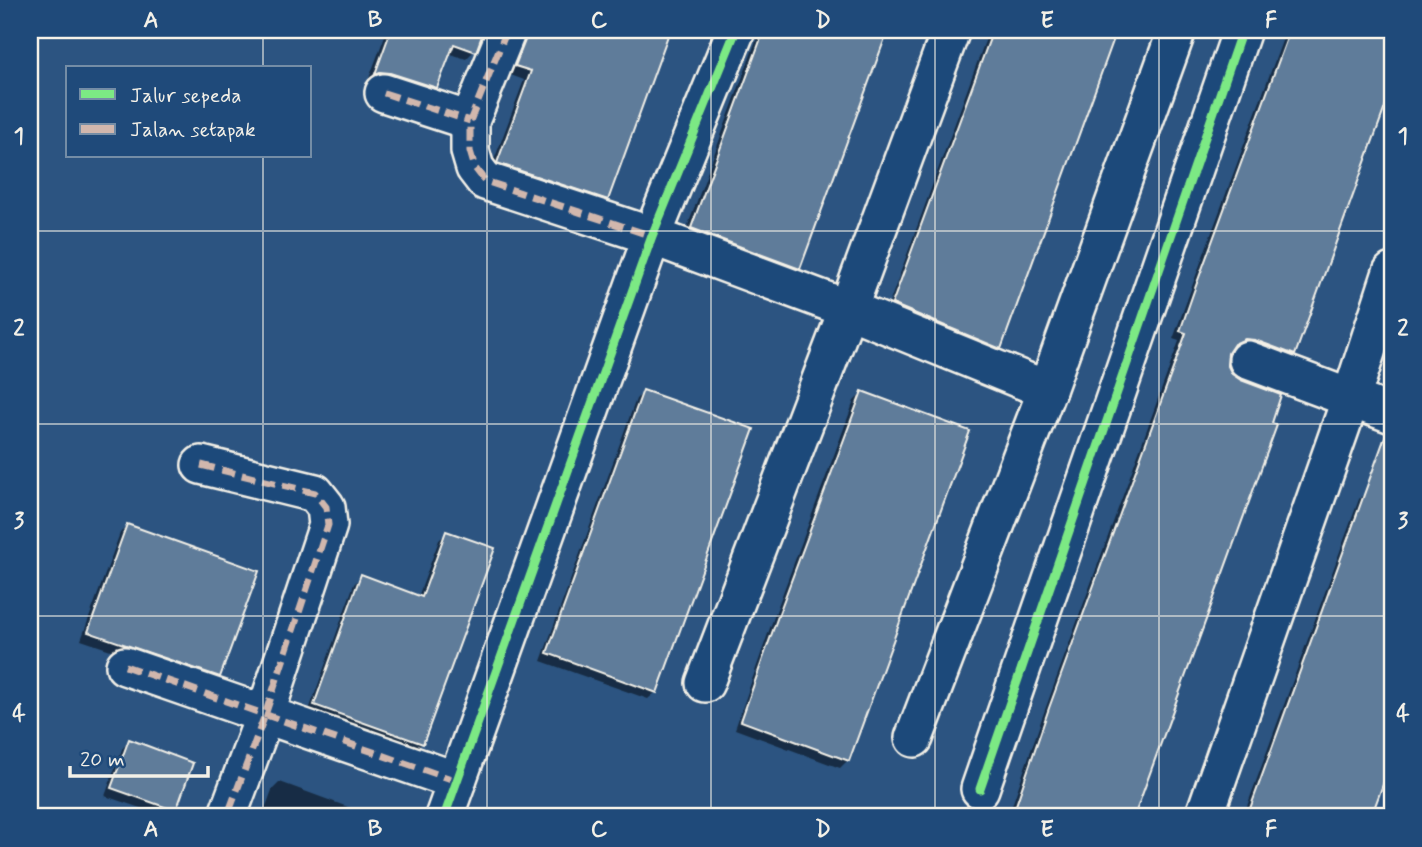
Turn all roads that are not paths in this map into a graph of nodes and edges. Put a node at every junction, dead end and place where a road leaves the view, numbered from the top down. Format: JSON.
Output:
{"nodes":[{"id":1,"x":507,"y":30,"type":"edge"},
{"id":2,"x":736,"y":30,"type":"edge"},
{"id":3,"x":951,"y":30,"type":"edge"},
{"id":4,"x":1177,"y":30,"type":"edge"},
{"id":5,"x":1242,"y":30,"type":"edge"},
{"id":6,"x":384,"y":93,"type":"dead end"},
{"id":7,"x":470,"y":121,"type":"junction"},
{"id":8,"x":652,"y":236,"type":"junction"},
{"id":9,"x":1392,"y":272,"type":"edge"},
{"id":10,"x":848,"y":309,"type":"junction"},
{"id":11,"x":1248,"y":360,"type":"dead end"},
{"id":12,"x":1047,"y":390,"type":"junction"},
{"id":13,"x":1351,"y":398,"type":"junction"},
{"id":14,"x":1392,"y":414,"type":"edge"},
{"id":15,"x":201,"y":465,"type":"dead end"},
{"id":16,"x":125,"y":666,"type":"dead end"},
{"id":17,"x":705,"y":682,"type":"dead end"},
{"id":18,"x":265,"y":715,"type":"junction"},
{"id":19,"x":914,"y":738,"type":"dead end"},
{"id":20,"x":457,"y":781,"type":"junction"},
{"id":21,"x":980,"y":789,"type":"dead end"},
{"id":22,"x":227,"y":817,"type":"edge"},
{"id":23,"x":444,"y":817,"type":"edge"},
{"id":24,"x":1204,"y":817,"type":"edge"}],
"edges":[{"from":1,"to":7,"type":"street"},
{"from":2,"to":8,"type":"street"},
{"from":3,"to":10,"type":"street"},
{"from":4,"to":12,"type":"street"},
{"from":5,"to":21,"type":"street"},
{"from":6,"to":7,"type":"street"},
{"from":7,"to":8,"type":"street"},
{"from":8,"to":10,"type":"street"},
{"from":8,"to":20,"type":"street"},
{"from":9,"to":13,"type":"street"},
{"from":10,"to":12,"type":"street"},
{"from":10,"to":17,"type":"street"},
{"from":11,"to":13,"type":"street"},
{"from":12,"to":19,"type":"street"},
{"from":13,"to":14,"type":"street"},
{"from":13,"to":24,"type":"street"},
{"from":15,"to":18,"type":"street"},
{"from":16,"to":18,"type":"street"},
{"from":18,"to":20,"type":"street"},
{"from":18,"to":22,"type":"street"},
{"from":20,"to":23,"type":"street"}]}
